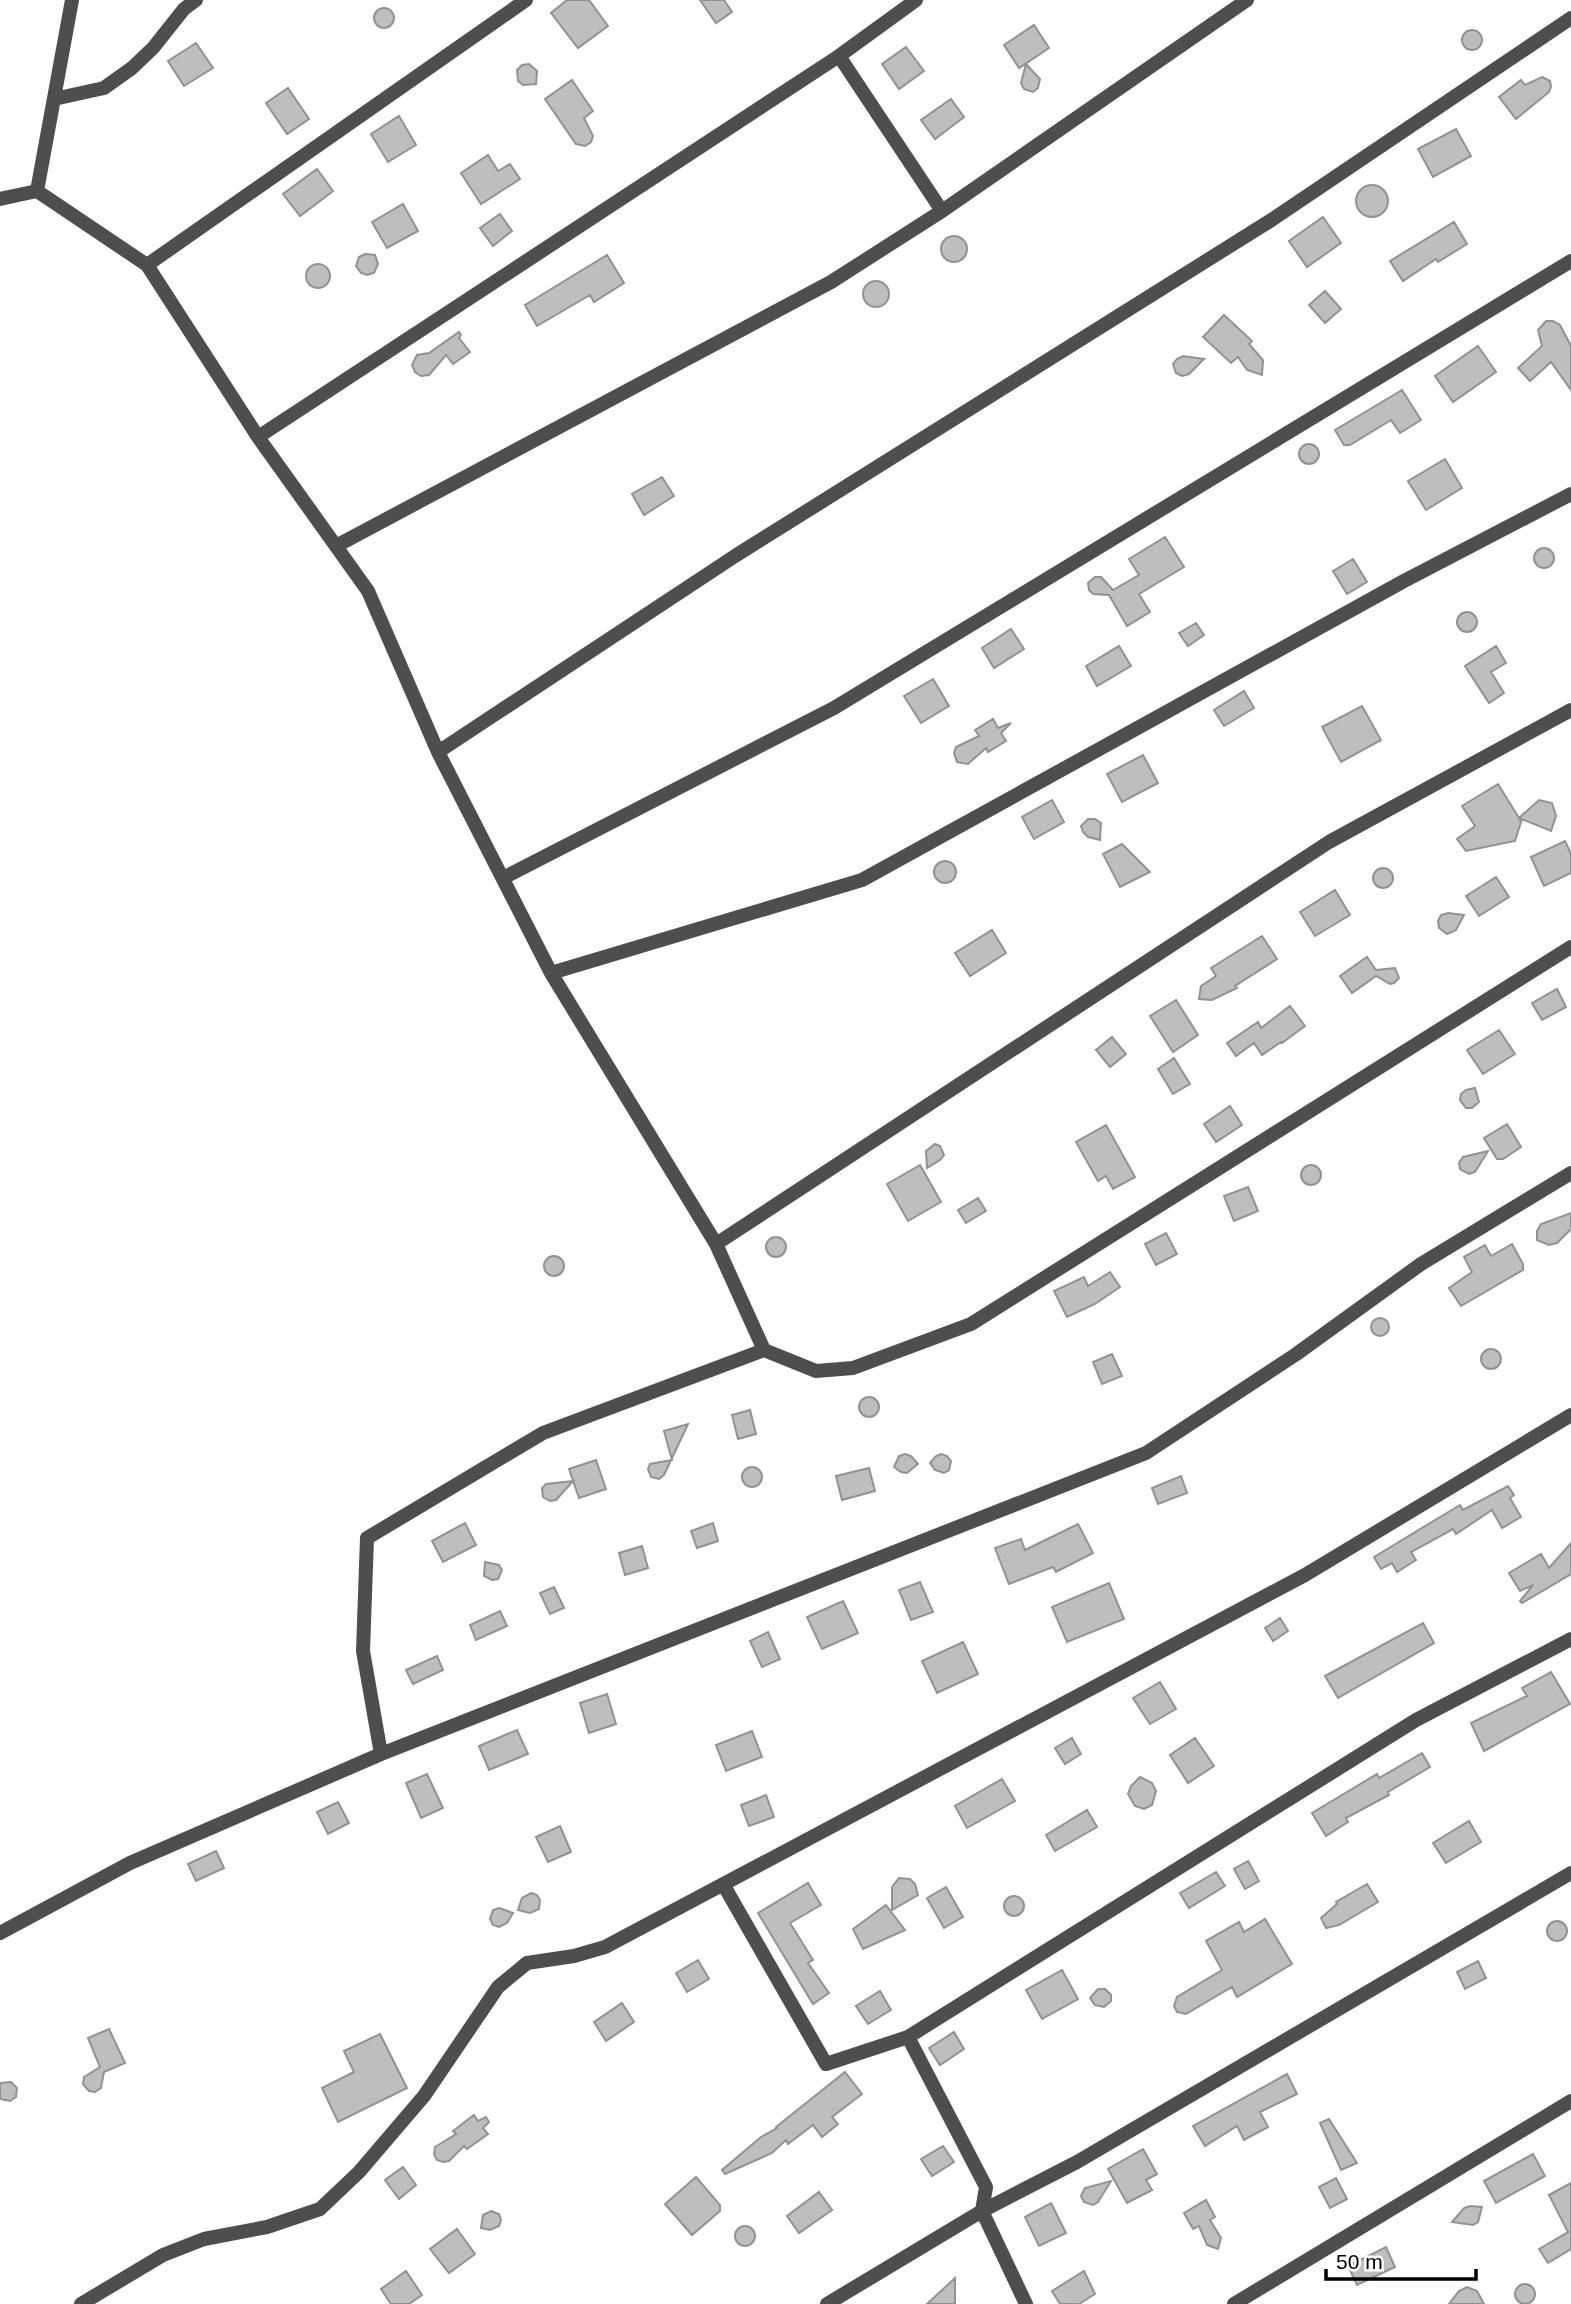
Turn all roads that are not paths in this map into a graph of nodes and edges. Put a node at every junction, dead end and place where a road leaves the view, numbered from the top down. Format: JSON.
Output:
{"nodes":[{"id":1,"x":72,"y":0,"type":"edge"},
{"id":2,"x":196,"y":0,"type":"edge"},
{"id":3,"x":526,"y":0,"type":"edge"},
{"id":4,"x":916,"y":0,"type":"edge"},
{"id":5,"x":1247,"y":0,"type":"edge"},
{"id":6,"x":1571,"y":18,"type":"edge"},
{"id":7,"x":839,"y":56,"type":"junction"},
{"id":8,"x":54,"y":99,"type":"junction"},
{"id":9,"x":37,"y":191,"type":"junction"},
{"id":10,"x":0,"y":199,"type":"edge"},
{"id":11,"x":942,"y":211,"type":"junction"},
{"id":12,"x":1571,"y":261,"type":"edge"},
{"id":13,"x":147,"y":265,"type":"junction"},
{"id":14,"x":258,"y":436,"type":"junction"},
{"id":15,"x":1571,"y":494,"type":"edge"},
{"id":16,"x":336,"y":546,"type":"junction"},
{"id":17,"x":1571,"y":710,"type":"edge"},
{"id":18,"x":438,"y":752,"type":"junction"},
{"id":19,"x":503,"y":878,"type":"junction"},
{"id":20,"x":1571,"y":947,"type":"edge"},
{"id":21,"x":551,"y":973,"type":"junction"},
{"id":22,"x":1571,"y":1172,"type":"edge"},
{"id":23,"x":716,"y":1244,"type":"junction"},
{"id":24,"x":764,"y":1350,"type":"junction"},
{"id":25,"x":1571,"y":1415,"type":"edge"},
{"id":26,"x":1571,"y":1639,"type":"edge"},
{"id":27,"x":381,"y":1754,"type":"junction"},
{"id":28,"x":1571,"y":1873,"type":"edge"},
{"id":29,"x":723,"y":1884,"type":"junction"},
{"id":30,"x":0,"y":1933,"type":"edge"},
{"id":31,"x":908,"y":2037,"type":"junction"},
{"id":32,"x":1571,"y":2101,"type":"edge"},
{"id":33,"x":982,"y":2211,"type":"junction"},
{"id":34,"x":80,"y":2304,"type":"edge"},
{"id":35,"x":827,"y":2304,"type":"edge"},
{"id":36,"x":1026,"y":2304,"type":"edge"},
{"id":37,"x":1234,"y":2304,"type":"edge"}],
"edges":[{"from":1,"to":8,"type":"street"},
{"from":2,"to":8,"type":"street"},
{"from":3,"to":13,"type":"street"},
{"from":4,"to":7,"type":"street"},
{"from":5,"to":11,"type":"street"},
{"from":6,"to":18,"type":"street"},
{"from":7,"to":11,"type":"street"},
{"from":7,"to":14,"type":"street"},
{"from":8,"to":9,"type":"street"},
{"from":9,"to":10,"type":"street"},
{"from":9,"to":13,"type":"street"},
{"from":11,"to":16,"type":"street"},
{"from":12,"to":19,"type":"street"},
{"from":13,"to":14,"type":"street"},
{"from":14,"to":16,"type":"street"},
{"from":15,"to":21,"type":"street"},
{"from":16,"to":18,"type":"street"},
{"from":17,"to":23,"type":"street"},
{"from":18,"to":19,"type":"street"},
{"from":19,"to":21,"type":"street"},
{"from":20,"to":24,"type":"street"},
{"from":21,"to":23,"type":"street"},
{"from":22,"to":27,"type":"street"},
{"from":23,"to":24,"type":"street"},
{"from":24,"to":27,"type":"street"},
{"from":25,"to":29,"type":"street"},
{"from":26,"to":31,"type":"street"},
{"from":27,"to":30,"type":"street"},
{"from":28,"to":33,"type":"street"},
{"from":29,"to":31,"type":"street"},
{"from":29,"to":34,"type":"street"},
{"from":31,"to":33,"type":"street"},
{"from":32,"to":37,"type":"street"},
{"from":33,"to":35,"type":"street"},
{"from":33,"to":36,"type":"street"}]}
